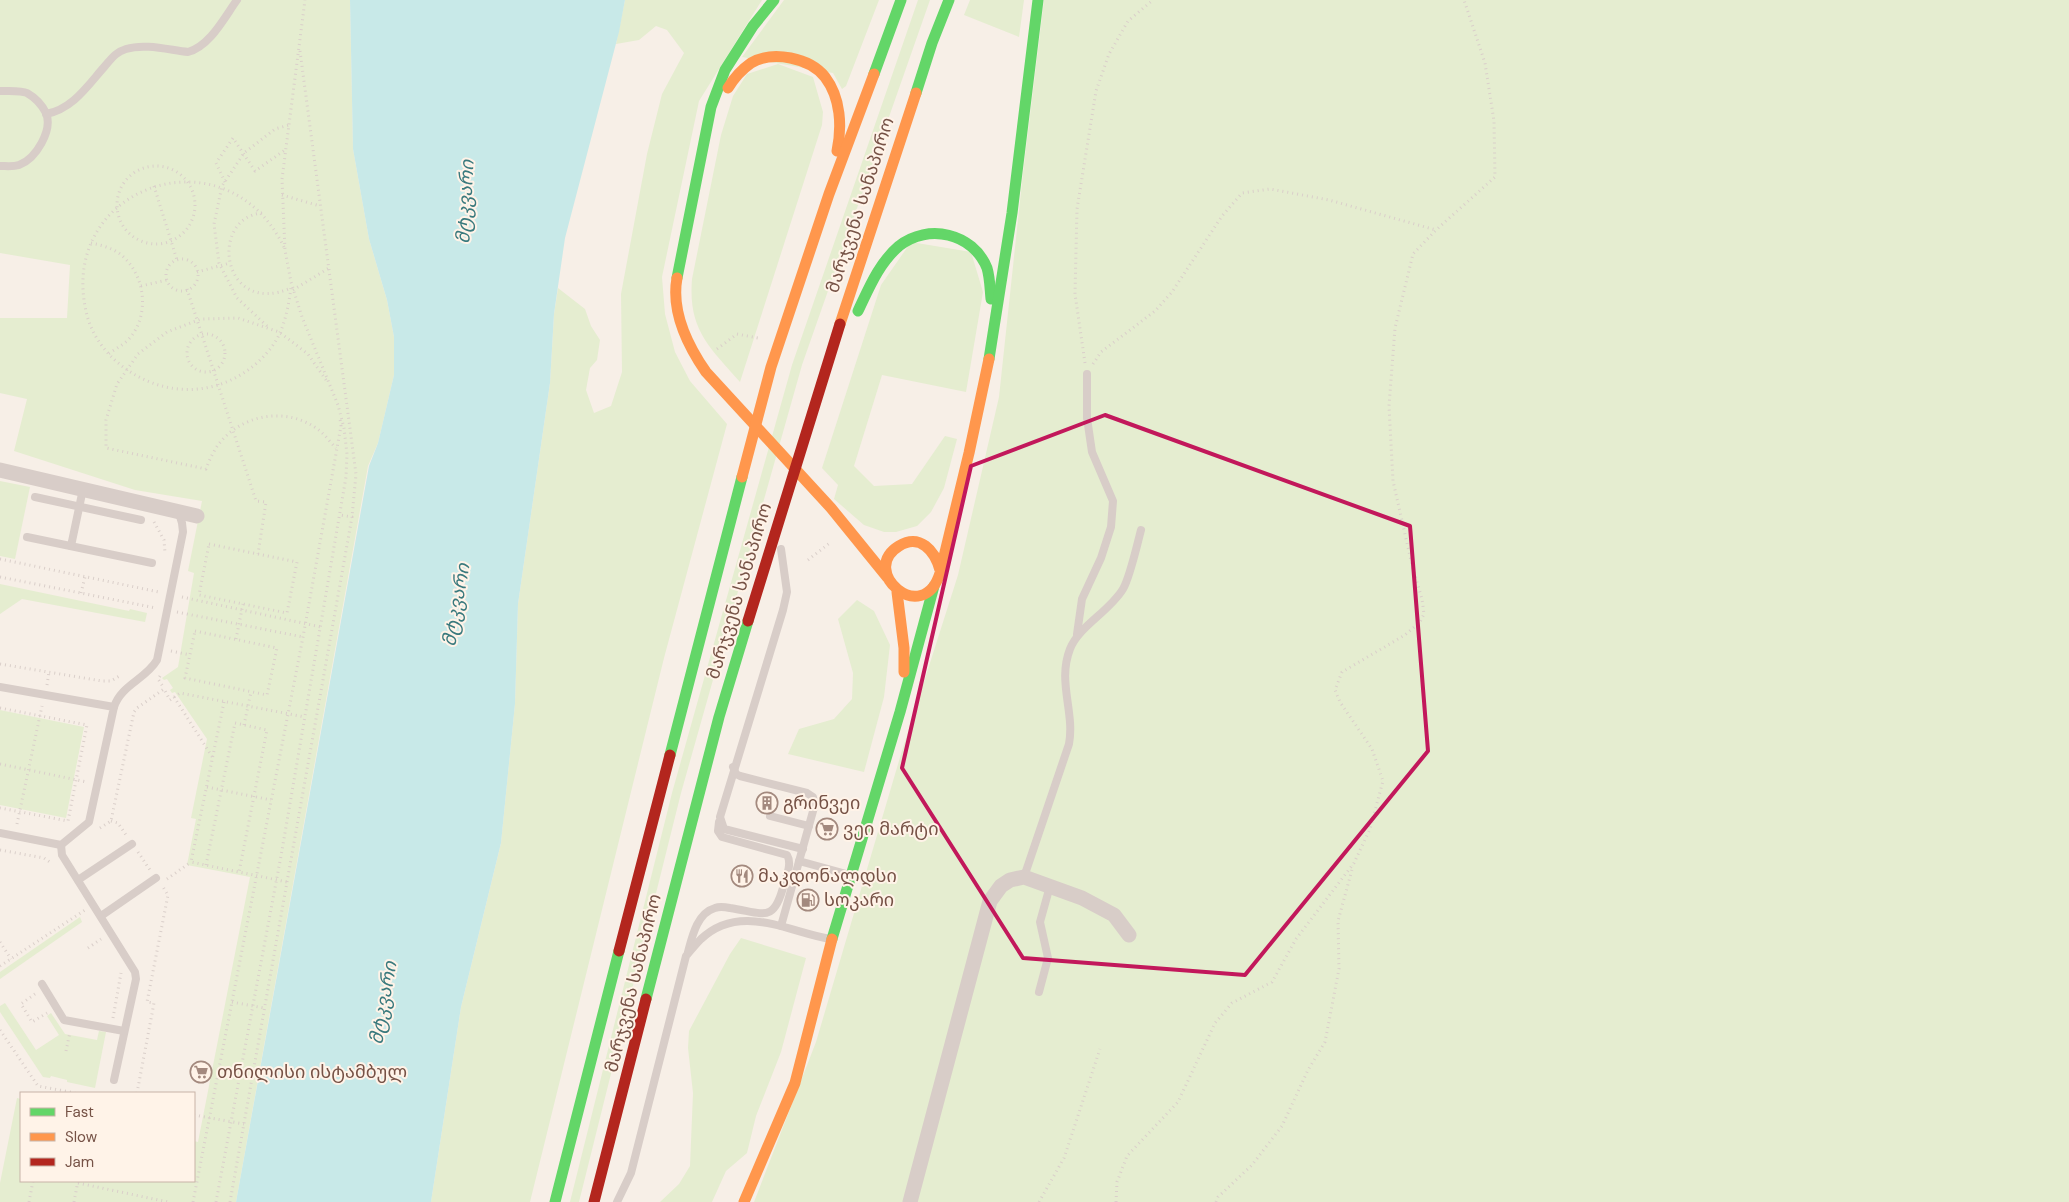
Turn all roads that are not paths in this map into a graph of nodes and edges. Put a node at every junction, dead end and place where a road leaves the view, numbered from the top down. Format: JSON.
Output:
{"nodes":[{"id":1,"x":238,"y":0,"type":"edge"},
{"id":2,"x":774,"y":0,"type":"edge"},
{"id":3,"x":901,"y":0,"type":"edge"},
{"id":4,"x":949,"y":0,"type":"edge"},
{"id":5,"x":1038,"y":0,"type":"edge"},
{"id":6,"x":0,"y":91,"type":"edge"},
{"id":7,"x":46,"y":114,"type":"junction"},
{"id":8,"x":704,"y":139,"type":"junction"},
{"id":9,"x":0,"y":166,"type":"edge"},
{"id":10,"x":829,"y":194,"type":"junction"},
{"id":11,"x":992,"y":340,"type":"junction"},
{"id":12,"x":825,"y":369,"type":"junction"},
{"id":13,"x":1087,"y":374,"type":"road end"},
{"id":14,"x":0,"y":470,"type":"edge"},
{"id":15,"x":83,"y":490,"type":"junction"},
{"id":16,"x":960,"y":495,"type":"junction"},
{"id":17,"x":35,"y":497,"type":"dead end"},
{"id":18,"x":79,"y":506,"type":"junction"},
{"id":19,"x":831,"y":508,"type":"junction"},
{"id":20,"x":179,"y":513,"type":"junction"},
{"id":21,"x":197,"y":516,"type":"dead end"},
{"id":22,"x":140,"y":520,"type":"dead end"},
{"id":23,"x":777,"y":525,"type":"junction"},
{"id":24,"x":1141,"y":530,"type":"dead end"},
{"id":25,"x":27,"y":537,"type":"dead end"},
{"id":26,"x":916,"y":542,"type":"junction"},
{"id":27,"x":901,"y":544,"type":"junction"},
{"id":28,"x":70,"y":546,"type":"junction"},
{"id":29,"x":152,"y":563,"type":"dead end"},
{"id":30,"x":940,"y":570,"type":"junction"},
{"id":31,"x":887,"y":576,"type":"junction"},
{"id":32,"x":934,"y":586,"type":"junction"},
{"id":33,"x":897,"y":592,"type":"junction"},
{"id":34,"x":1077,"y":634,"type":"junction"},
{"id":35,"x":0,"y":687,"type":"edge"},
{"id":36,"x":114,"y":707,"type":"junction"},
{"id":37,"x":900,"y":712,"type":"junction"},
{"id":38,"x":734,"y":767,"type":"junction"},
{"id":39,"x":770,"y":816,"type":"dead end"},
{"id":40,"x":720,"y":817,"type":"junction"},
{"id":41,"x":809,"y":826,"type":"junction"},
{"id":42,"x":0,"y":833,"type":"edge"},
{"id":43,"x":132,"y":844,"type":"road end"},
{"id":44,"x":61,"y":845,"type":"junction"},
{"id":45,"x":802,"y":849,"type":"junction"},
{"id":46,"x":799,"y":861,"type":"junction"},
{"id":47,"x":850,"y":875,"type":"junction"},
{"id":48,"x":1024,"y":877,"type":"junction"},
{"id":49,"x":156,"y":878,"type":"road end"},
{"id":50,"x":78,"y":880,"type":"junction"},
{"id":51,"x":1050,"y":886,"type":"junction"},
{"id":52,"x":101,"y":916,"type":"junction"},
{"id":53,"x":781,"y":926,"type":"junction"},
{"id":54,"x":1129,"y":935,"type":"dead end"},
{"id":55,"x":832,"y":939,"type":"junction"},
{"id":56,"x":686,"y":956,"type":"junction"},
{"id":57,"x":43,"y":986,"type":"road end"},
{"id":58,"x":1040,"y":992,"type":"dead end"},
{"id":59,"x":124,"y":1032,"type":"junction"},
{"id":60,"x":114,"y":1080,"type":"dead end"},
{"id":61,"x":556,"y":1202,"type":"edge"},
{"id":62,"x":594,"y":1202,"type":"edge"},
{"id":63,"x":617,"y":1202,"type":"edge"},
{"id":64,"x":744,"y":1202,"type":"edge"},
{"id":65,"x":910,"y":1202,"type":"edge"}],
"edges":[{"from":1,"to":7,"type":"lane"},
{"from":2,"to":8,"type":"main road"},
{"from":3,"to":10,"type":"main road","name":"მარჯვენა სანაპირო"},
{"from":4,"to":12,"type":"main road","name":"მარჯვენა სანაპირო"},
{"from":5,"to":11,"type":"main road"},
{"from":6,"to":7,"type":"lane"},
{"from":7,"to":9,"type":"lane"},
{"from":8,"to":10,"type":"main road"},
{"from":8,"to":19,"type":"main road"},
{"from":10,"to":61,"type":"main road","name":"მარჯვენა სანაპირო"},
{"from":11,"to":12,"type":"main road"},
{"from":11,"to":16,"type":"main road"},
{"from":12,"to":23,"type":"main road","name":"მარჯვენა სანაპირო"},
{"from":13,"to":34,"type":"lane"},
{"from":14,"to":15,"type":"street"},
{"from":15,"to":18,"type":"lane"},
{"from":15,"to":20,"type":"street"},
{"from":16,"to":26,"type":"main road"},
{"from":16,"to":30,"type":"main road"},
{"from":17,"to":18,"type":"lane"},
{"from":18,"to":22,"type":"lane"},
{"from":18,"to":28,"type":"lane"},
{"from":19,"to":27,"type":"main road"},
{"from":19,"to":31,"type":"main road"},
{"from":20,"to":21,"type":"street"},
{"from":20,"to":36,"type":"lane"},
{"from":23,"to":38,"type":"lane"},
{"from":23,"to":62,"type":"main road","name":"მარჯვენა სანაპირო"},
{"from":24,"to":34,"type":"lane"},
{"from":25,"to":28,"type":"lane"},
{"from":26,"to":27,"type":"main road"},
{"from":26,"to":30,"type":"main road"},
{"from":27,"to":31,"type":"main road"},
{"from":28,"to":29,"type":"lane"},
{"from":30,"to":32,"type":"main road"},
{"from":31,"to":33,"type":"main road"},
{"from":32,"to":33,"type":"main road"},
{"from":32,"to":37,"type":"main road"},
{"from":33,"to":37,"type":"main road"},
{"from":34,"to":48,"type":"lane"},
{"from":35,"to":36,"type":"lane"},
{"from":36,"to":44,"type":"lane"},
{"from":37,"to":47,"type":"main road"},
{"from":38,"to":40,"type":"lane"},
{"from":38,"to":41,"type":"lane"},
{"from":39,"to":41,"type":"lane"},
{"from":40,"to":45,"type":"lane"},
{"from":40,"to":56,"type":"lane"},
{"from":41,"to":45,"type":"lane"},
{"from":42,"to":44,"type":"lane"},
{"from":43,"to":50,"type":"lane"},
{"from":44,"to":50,"type":"lane"},
{"from":45,"to":46,"type":"lane"},
{"from":46,"to":47,"type":"lane"},
{"from":46,"to":53,"type":"lane"},
{"from":47,"to":55,"type":"main road"},
{"from":48,"to":51,"type":"street"},
{"from":48,"to":65,"type":"street"},
{"from":49,"to":52,"type":"lane"},
{"from":50,"to":52,"type":"lane"},
{"from":51,"to":54,"type":"street"},
{"from":51,"to":58,"type":"lane"},
{"from":52,"to":59,"type":"lane"},
{"from":53,"to":55,"type":"lane"},
{"from":53,"to":56,"type":"lane"},
{"from":55,"to":64,"type":"main road"},
{"from":56,"to":63,"type":"lane"},
{"from":57,"to":59,"type":"lane"},
{"from":59,"to":60,"type":"lane"}]}
